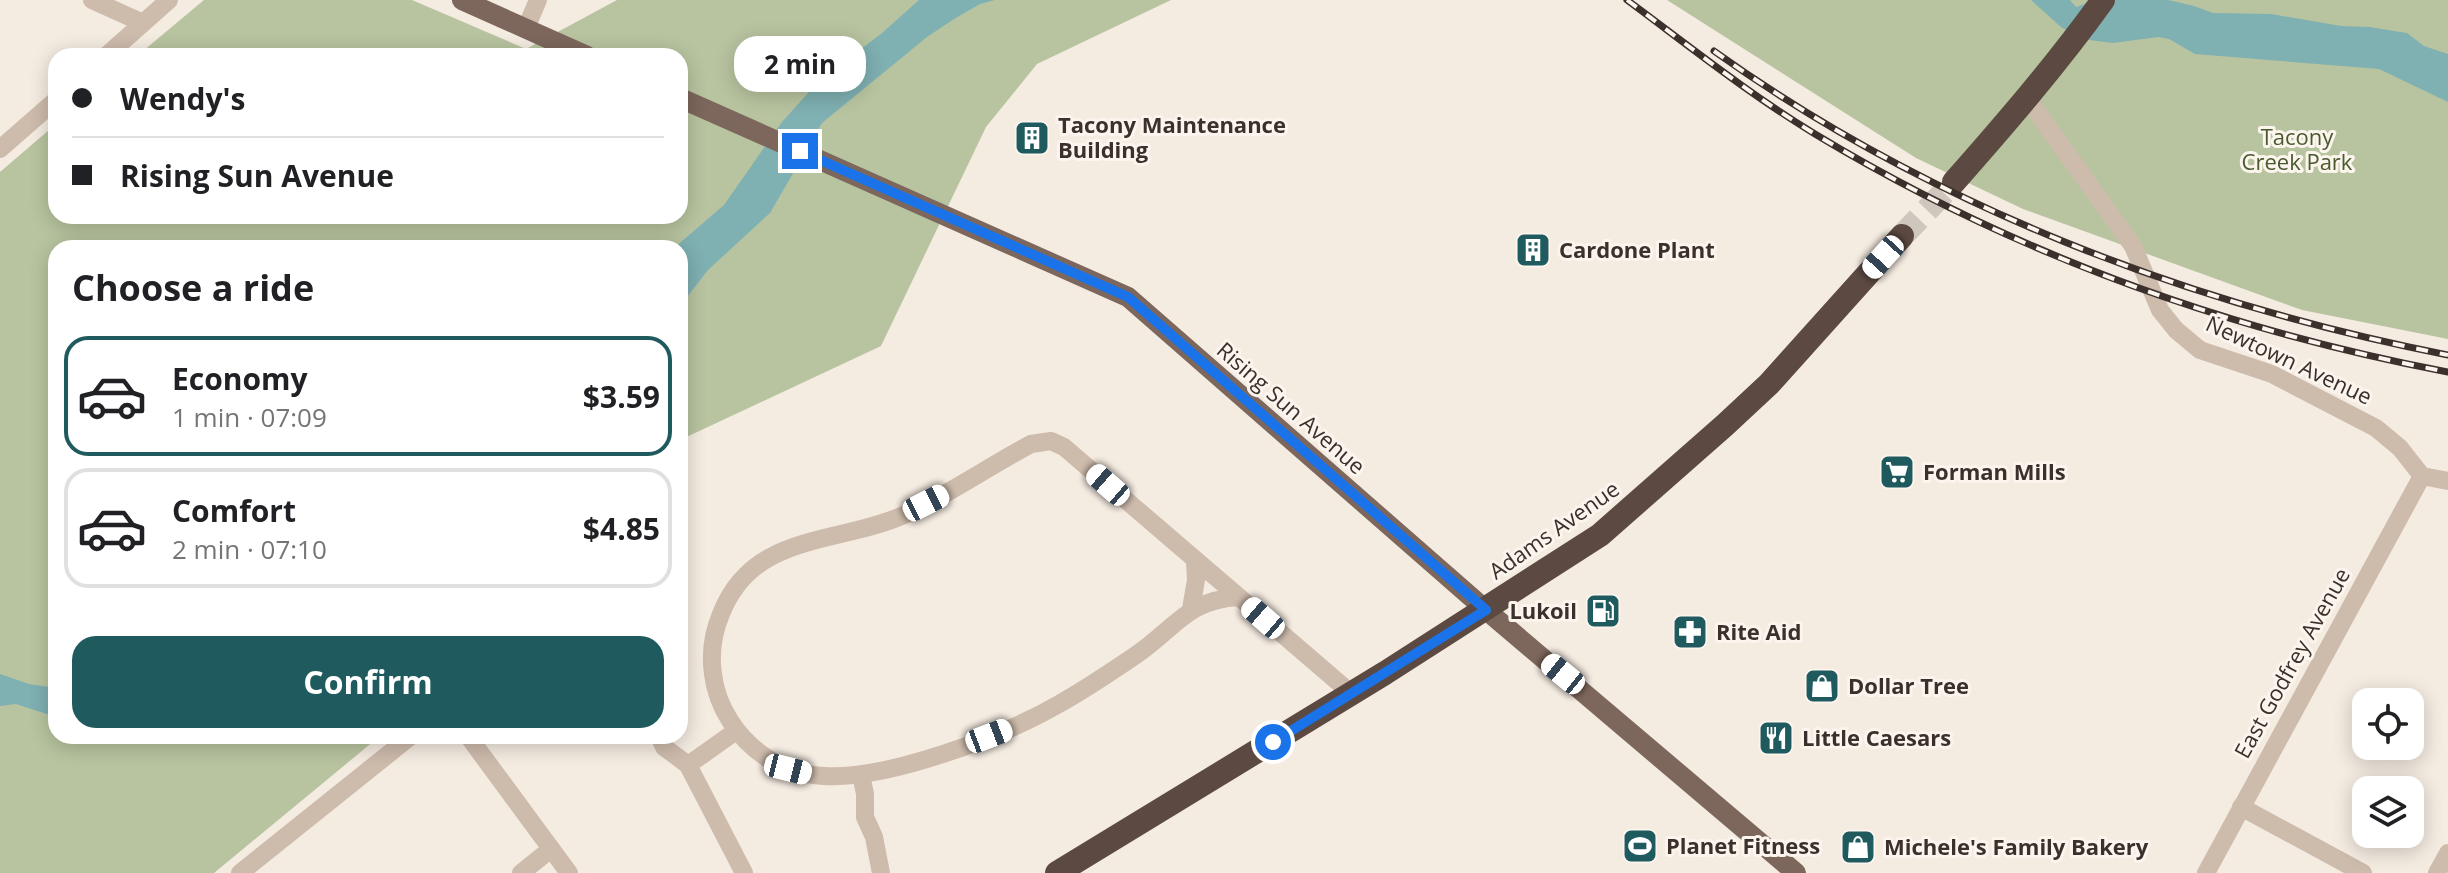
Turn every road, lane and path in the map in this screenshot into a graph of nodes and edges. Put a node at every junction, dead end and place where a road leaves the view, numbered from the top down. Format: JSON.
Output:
{"nodes":[{"id":1,"x":92,"y":0,"type":"edge"},
{"id":2,"x":169,"y":0,"type":"edge"},
{"id":3,"x":462,"y":0,"type":"edge"},
{"id":4,"x":538,"y":0,"type":"edge"},
{"id":5,"x":2103,"y":0,"type":"edge"},
{"id":6,"x":143,"y":23,"type":"junction"},
{"id":7,"x":526,"y":28,"type":"junction"},
{"id":8,"x":115,"y":48,"type":"edge"},
{"id":9,"x":570,"y":48,"type":"edge"},
{"id":10,"x":2027,"y":98,"type":"junction"},
{"id":11,"x":688,"y":101,"type":"edge"},
{"id":12,"x":48,"y":107,"type":"edge"},
{"id":13,"x":0,"y":149,"type":"edge"},
{"id":14,"x":1954,"y":182,"type":"tunnel mouth"},
{"id":15,"x":1902,"y":236,"type":"tunnel mouth"},
{"id":16,"x":2422,"y":476,"type":"junction"},
{"id":17,"x":2448,"y":481,"type":"edge"},
{"id":18,"x":1195,"y":561,"type":"junction"},
{"id":19,"x":1239,"y":597,"type":"junction"},
{"id":20,"x":1191,"y":609,"type":"junction"},
{"id":21,"x":1486,"y":610,"type":"junction"},
{"id":22,"x":1352,"y":694,"type":"junction"},
{"id":23,"x":736,"y":731,"type":"junction"},
{"id":24,"x":401,"y":744,"type":"edge"},
{"id":25,"x":474,"y":744,"type":"edge"},
{"id":26,"x":663,"y":744,"type":"edge"},
{"id":27,"x":688,"y":765,"type":"junction"},
{"id":28,"x":861,"y":775,"type":"junction"},
{"id":29,"x":2241,"y":807,"type":"junction"},
{"id":30,"x":551,"y":849,"type":"junction"},
{"id":31,"x":2448,"y":853,"type":"edge"},
{"id":32,"x":240,"y":873,"type":"edge"},
{"id":33,"x":521,"y":873,"type":"edge"},
{"id":34,"x":569,"y":873,"type":"edge"},
{"id":35,"x":744,"y":873,"type":"edge"},
{"id":36,"x":881,"y":873,"type":"edge"},
{"id":37,"x":1057,"y":873,"type":"edge"},
{"id":38,"x":1796,"y":873,"type":"edge"},
{"id":39,"x":2206,"y":873,"type":"edge"},
{"id":40,"x":2363,"y":873,"type":"edge"},
{"id":41,"x":2437,"y":873,"type":"edge"}],
"edges":[{"from":1,"to":6,"type":"street"},
{"from":2,"to":6,"type":"street"},
{"from":3,"to":7,"type":"main road"},
{"from":4,"to":7,"type":"street"},
{"from":5,"to":10,"type":"highway"},
{"from":6,"to":8,"type":"street"},
{"from":7,"to":9,"type":"main road"},
{"from":10,"to":14,"type":"highway"},
{"from":10,"to":16,"type":"street","name":"Newtown Avenue"},
{"from":11,"to":21,"type":"main road","name":"Rising Sun Avenue"},
{"from":12,"to":13,"type":"street"},
{"from":15,"to":21,"type":"highway","name":"Adams Avenue"},
{"from":16,"to":17,"type":"street"},
{"from":16,"to":29,"type":"street","name":"East Godfrey Avenue"},
{"from":18,"to":19,"type":"street"},
{"from":18,"to":20,"type":"street"},
{"from":18,"to":23,"type":"street"},
{"from":19,"to":20,"type":"street"},
{"from":19,"to":22,"type":"street"},
{"from":20,"to":28,"type":"street"},
{"from":21,"to":22,"type":"highway","name":"Adams Avenue"},
{"from":21,"to":38,"type":"main road","name":"Rising Sun Avenue"},
{"from":22,"to":37,"type":"highway","name":"Adams Avenue"},
{"from":23,"to":27,"type":"street"},
{"from":23,"to":28,"type":"street"},
{"from":24,"to":32,"type":"street"},
{"from":25,"to":30,"type":"street"},
{"from":26,"to":27,"type":"street"},
{"from":27,"to":35,"type":"street"},
{"from":28,"to":36,"type":"street"},
{"from":29,"to":39,"type":"street","name":"East Godfrey Avenue"},
{"from":29,"to":40,"type":"street"},
{"from":30,"to":33,"type":"street"},
{"from":30,"to":34,"type":"street"},
{"from":31,"to":41,"type":"street"}]}
